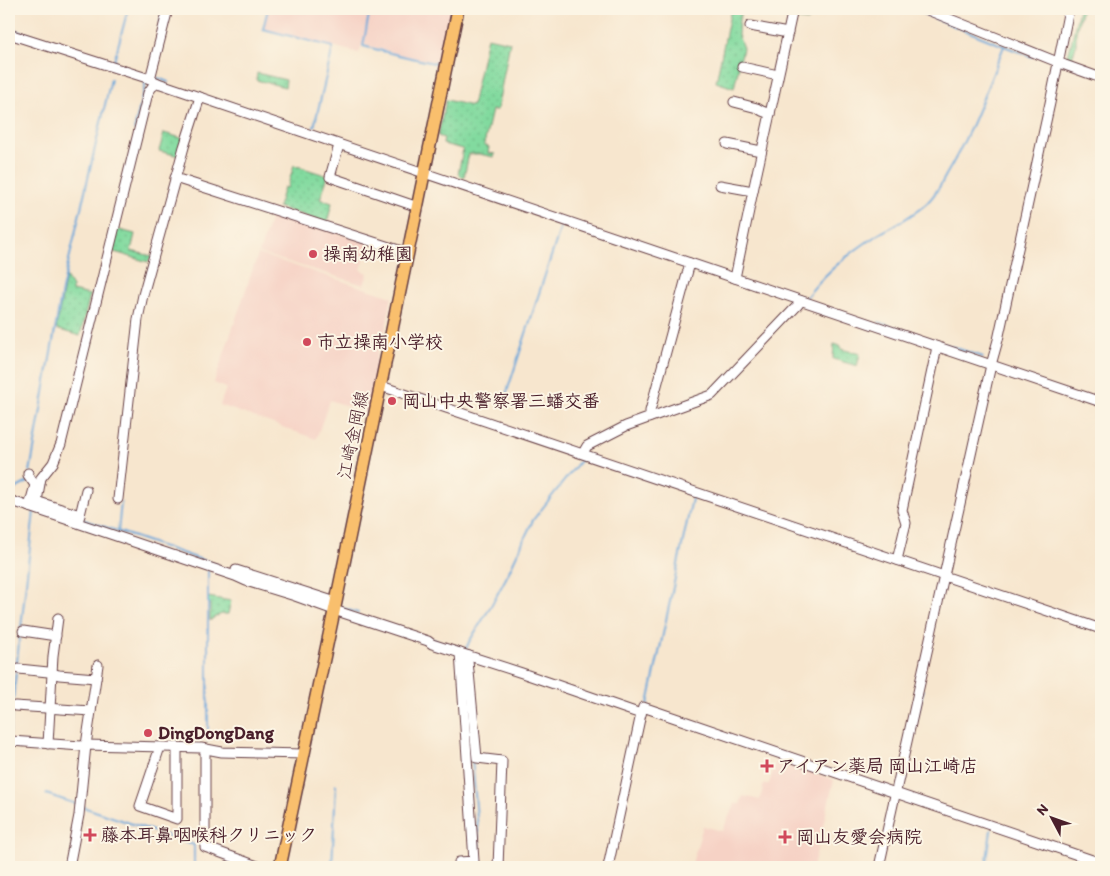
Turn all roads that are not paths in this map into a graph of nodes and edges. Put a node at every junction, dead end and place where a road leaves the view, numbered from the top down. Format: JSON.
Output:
{"nodes":[{"id":1,"x":168,"y":9,"type":"edge"},
{"id":2,"x":458,"y":9,"type":"edge"},
{"id":3,"x":793,"y":9,"type":"edge"},
{"id":4,"x":925,"y":9,"type":"edge"},
{"id":5,"x":1069,"y":9,"type":"edge"},
{"id":6,"x":750,"y":26,"type":"dead end"},
{"id":7,"x":788,"y":33,"type":"junction"},
{"id":8,"x":9,"y":34,"type":"edge"},
{"id":9,"x":1058,"y":64,"type":"junction"},
{"id":10,"x":742,"y":67,"type":"dead end"},
{"id":11,"x":778,"y":75,"type":"junction"},
{"id":12,"x":1101,"y":78,"type":"edge"},
{"id":13,"x":152,"y":79,"type":"junction"},
{"id":14,"x":200,"y":97,"type":"junction"},
{"id":15,"x":734,"y":102,"type":"dead end"},
{"id":16,"x":770,"y":114,"type":"junction"},
{"id":17,"x":727,"y":144,"type":"dead end"},
{"id":18,"x":339,"y":145,"type":"junction"},
{"id":19,"x":762,"y":151,"type":"junction"},
{"id":20,"x":425,"y":174,"type":"junction"},
{"id":21,"x":176,"y":178,"type":"junction"},
{"id":22,"x":720,"y":185,"type":"dead end"},
{"id":23,"x":753,"y":191,"type":"junction"},
{"id":24,"x":418,"y":207,"type":"junction"},
{"id":25,"x":408,"y":254,"type":"junction"},
{"id":26,"x":690,"y":263,"type":"junction"},
{"id":27,"x":736,"y":276,"type":"junction"},
{"id":28,"x":803,"y":301,"type":"junction"},
{"id":29,"x":937,"y":347,"type":"junction"},
{"id":30,"x":991,"y":365,"type":"junction"},
{"id":31,"x":381,"y":386,"type":"junction"},
{"id":32,"x":1101,"y":402,"type":"edge"},
{"id":33,"x":650,"y":417,"type":"junction"},
{"id":34,"x":584,"y":454,"type":"junction"},
{"id":35,"x":30,"y":478,"type":"dead end"},
{"id":36,"x":86,"y":490,"type":"dead end"},
{"id":37,"x":118,"y":499,"type":"dead end"},
{"id":38,"x":9,"y":500,"type":"edge"},
{"id":39,"x":36,"y":506,"type":"junction"},
{"id":40,"x":79,"y":519,"type":"junction"},
{"id":41,"x":897,"y":560,"type":"junction"},
{"id":42,"x":236,"y":570,"type":"dead end"},
{"id":43,"x":945,"y":576,"type":"junction"},
{"id":44,"x":335,"y":606,"type":"junction"},
{"id":45,"x":58,"y":618,"type":"dead end"},
{"id":46,"x":1101,"y":629,"type":"edge"},
{"id":47,"x":23,"y":631,"type":"dead end"},
{"id":48,"x":56,"y":636,"type":"junction"},
{"id":49,"x":464,"y":654,"type":"junction"},
{"id":50,"x":98,"y":665,"type":"dead end"},
{"id":51,"x":19,"y":670,"type":"dead end"},
{"id":52,"x":53,"y":674,"type":"junction"},
{"id":53,"x":96,"y":678,"type":"junction"},
{"id":54,"x":15,"y":706,"type":"dead end"},
{"id":55,"x":51,"y":709,"type":"junction"},
{"id":56,"x":644,"y":710,"type":"junction"},
{"id":57,"x":91,"y":712,"type":"junction"},
{"id":58,"x":11,"y":741,"type":"dead end"},
{"id":59,"x":48,"y":744,"type":"junction"},
{"id":60,"x":86,"y":745,"type":"junction"},
{"id":61,"x":160,"y":747,"type":"junction"},
{"id":62,"x":178,"y":748,"type":"junction"},
{"id":63,"x":206,"y":749,"type":"junction"},
{"id":64,"x":304,"y":754,"type":"junction"},
{"id":65,"x":896,"y":793,"type":"junction"},
{"id":66,"x":459,"y":862,"type":"dead end"},
{"id":67,"x":1101,"y":863,"type":"edge"},
{"id":68,"x":69,"y":867,"type":"edge"},
{"id":69,"x":260,"y":867,"type":"edge"},
{"id":70,"x":280,"y":867,"type":"edge"},
{"id":71,"x":498,"y":867,"type":"edge"},
{"id":72,"x":608,"y":867,"type":"edge"},
{"id":73,"x":879,"y":867,"type":"edge"}],
"edges":[{"from":1,"to":13,"type":"street"},
{"from":2,"to":20,"type":"main road","name":"江崎金岡線"},
{"from":3,"to":7,"type":"street"},
{"from":4,"to":9,"type":"street"},
{"from":5,"to":9,"type":"street"},
{"from":6,"to":7,"type":"street"},
{"from":7,"to":11,"type":"street"},
{"from":8,"to":13,"type":"street"},
{"from":9,"to":12,"type":"street"},
{"from":9,"to":30,"type":"street"},
{"from":10,"to":11,"type":"street"},
{"from":11,"to":16,"type":"street"},
{"from":13,"to":14,"type":"street"},
{"from":13,"to":39,"type":"street"},
{"from":14,"to":18,"type":"street"},
{"from":14,"to":21,"type":"street"},
{"from":15,"to":16,"type":"street"},
{"from":16,"to":19,"type":"street"},
{"from":17,"to":19,"type":"street"},
{"from":18,"to":20,"type":"street"},
{"from":18,"to":24,"type":"street"},
{"from":19,"to":23,"type":"street"},
{"from":20,"to":24,"type":"main road","name":"江崎金岡線"},
{"from":20,"to":26,"type":"street"},
{"from":21,"to":25,"type":"street"},
{"from":21,"to":37,"type":"street"},
{"from":22,"to":23,"type":"street"},
{"from":23,"to":27,"type":"street"},
{"from":24,"to":25,"type":"main road","name":"江崎金岡線"},
{"from":25,"to":31,"type":"main road","name":"江崎金岡線"},
{"from":26,"to":27,"type":"street"},
{"from":26,"to":33,"type":"street"},
{"from":27,"to":28,"type":"street"},
{"from":28,"to":29,"type":"street"},
{"from":28,"to":33,"type":"street"},
{"from":29,"to":30,"type":"street"},
{"from":29,"to":41,"type":"street"},
{"from":30,"to":32,"type":"street"},
{"from":30,"to":43,"type":"street"},
{"from":31,"to":34,"type":"street"},
{"from":31,"to":44,"type":"main road","name":"江崎金岡線"},
{"from":33,"to":34,"type":"street"},
{"from":34,"to":41,"type":"street"},
{"from":35,"to":39,"type":"street"},
{"from":36,"to":40,"type":"street"},
{"from":38,"to":39,"type":"street"},
{"from":39,"to":40,"type":"street"},
{"from":40,"to":44,"type":"street"},
{"from":41,"to":43,"type":"street"},
{"from":42,"to":44,"type":"street"},
{"from":43,"to":46,"type":"street"},
{"from":43,"to":65,"type":"street"},
{"from":44,"to":49,"type":"street"},
{"from":44,"to":64,"type":"main road","name":"江崎金岡線"},
{"from":45,"to":48,"type":"street"},
{"from":47,"to":48,"type":"street"},
{"from":48,"to":52,"type":"street"},
{"from":49,"to":56,"type":"street"},
{"from":49,"to":66,"type":"street"},
{"from":49,"to":71,"type":"street"},
{"from":50,"to":53,"type":"street"},
{"from":51,"to":52,"type":"street"},
{"from":52,"to":53,"type":"street"},
{"from":52,"to":55,"type":"street"},
{"from":53,"to":57,"type":"street"},
{"from":54,"to":55,"type":"street"},
{"from":55,"to":57,"type":"street"},
{"from":55,"to":59,"type":"street"},
{"from":56,"to":65,"type":"street"},
{"from":56,"to":72,"type":"street"},
{"from":57,"to":60,"type":"street"},
{"from":58,"to":59,"type":"street"},
{"from":59,"to":60,"type":"street"},
{"from":60,"to":61,"type":"street"},
{"from":60,"to":68,"type":"street"},
{"from":61,"to":62,"type":"street"},
{"from":61,"to":62,"type":"street"},
{"from":62,"to":63,"type":"street"},
{"from":63,"to":64,"type":"street"},
{"from":63,"to":69,"type":"street"},
{"from":64,"to":70,"type":"main road","name":"江崎金岡線"},
{"from":65,"to":67,"type":"street"},
{"from":65,"to":73,"type":"street"}]}
